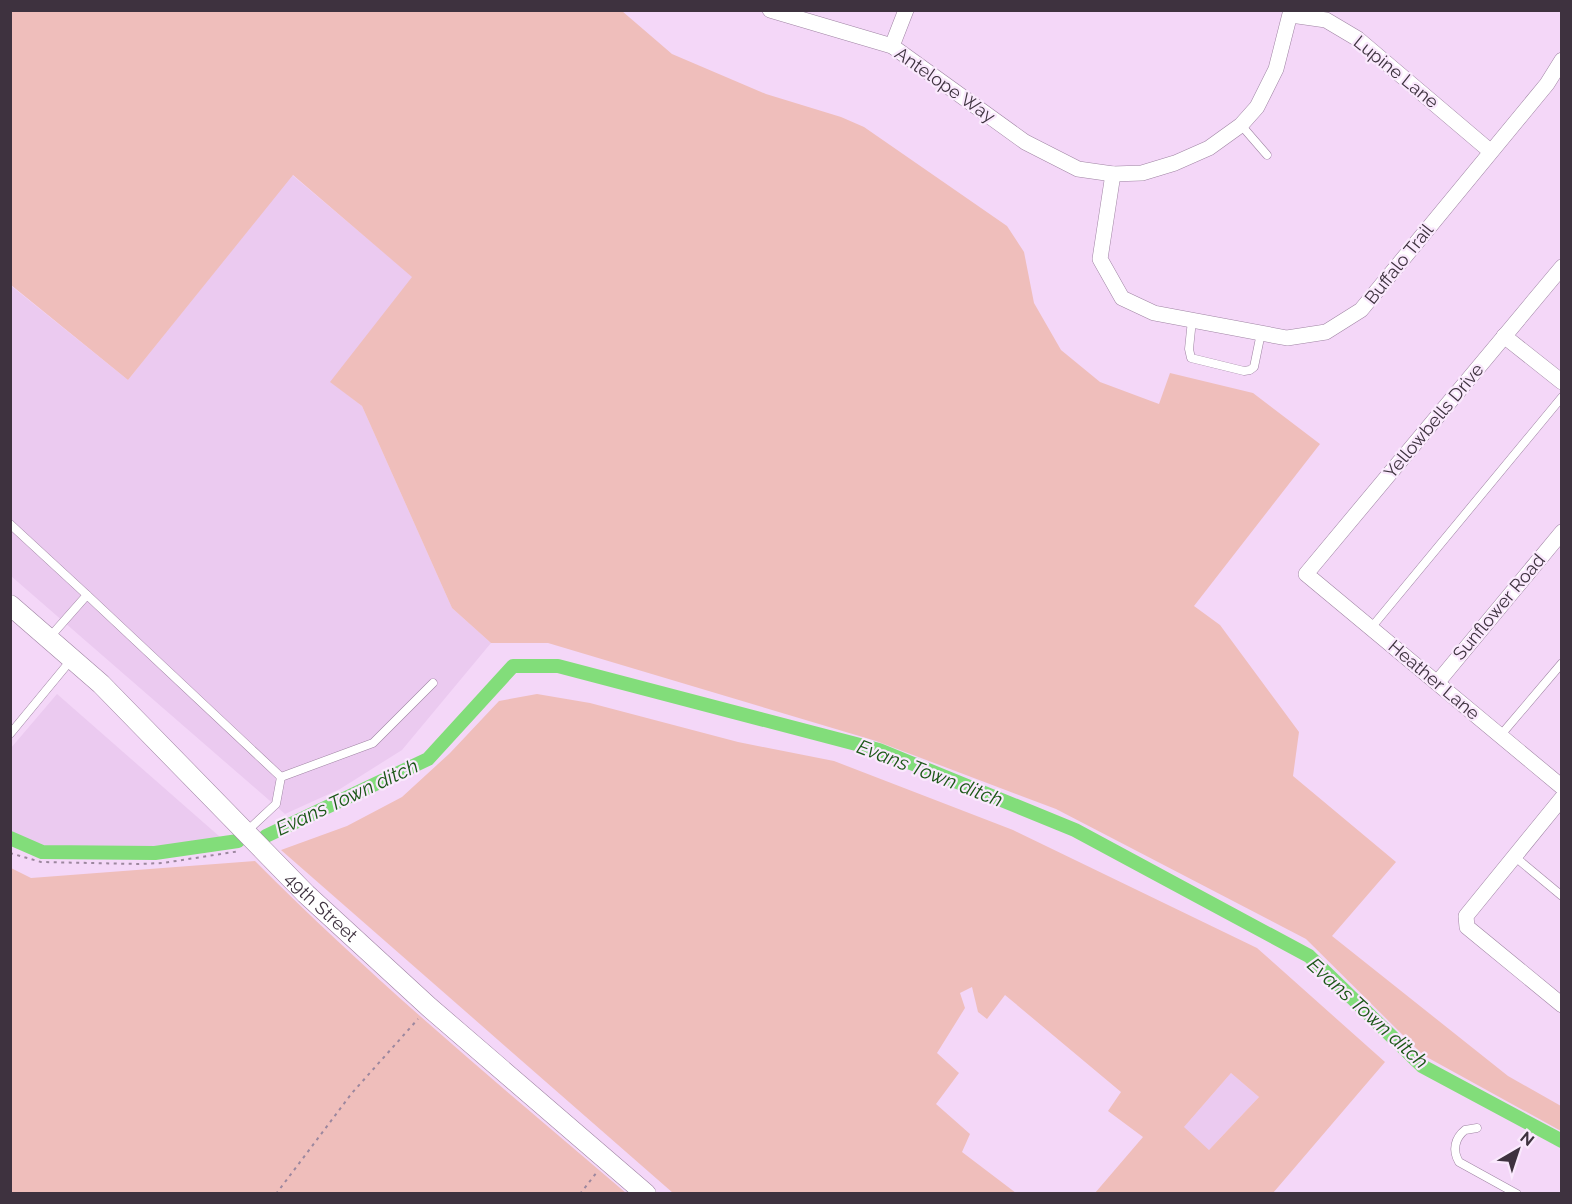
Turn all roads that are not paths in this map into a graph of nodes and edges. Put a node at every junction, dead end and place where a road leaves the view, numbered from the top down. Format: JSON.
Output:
{"nodes":[{"id":1,"x":770,"y":10,"type":"edge"},
{"id":2,"x":906,"y":10,"type":"edge"},
{"id":3,"x":1291,"y":13,"type":"edge"},
{"id":4,"x":891,"y":46,"type":"junction"},
{"id":5,"x":1562,"y":60,"type":"edge"},
{"id":6,"x":1241,"y":125,"type":"junction"},
{"id":7,"x":1490,"y":151,"type":"junction"},
{"id":8,"x":1267,"y":155,"type":"dead end"},
{"id":9,"x":1113,"y":174,"type":"junction"},
{"id":10,"x":1562,"y":267,"type":"edge"},
{"id":11,"x":1192,"y":320,"type":"junction"},
{"id":12,"x":1261,"y":333,"type":"junction"},
{"id":13,"x":1504,"y":336,"type":"junction"},
{"id":14,"x":1562,"y":382,"type":"edge"},
{"id":15,"x":1562,"y":397,"type":"edge"},
{"id":16,"x":10,"y":524,"type":"edge"},
{"id":17,"x":1562,"y":532,"type":"edge"},
{"id":18,"x":1306,"y":574,"type":"joint"},
{"id":19,"x":87,"y":595,"type":"junction"},
{"id":20,"x":10,"y":605,"type":"edge"},
{"id":21,"x":1371,"y":628,"type":"junction"},
{"id":22,"x":48,"y":639,"type":"junction"},
{"id":23,"x":72,"y":659,"type":"junction"},
{"id":24,"x":1562,"y":663,"type":"edge"},
{"id":25,"x":433,"y":683,"type":"dead end"},
{"id":26,"x":1437,"y":683,"type":"junction"},
{"id":27,"x":10,"y":734,"type":"edge"},
{"id":28,"x":1500,"y":736,"type":"junction"},
{"id":29,"x":282,"y":777,"type":"junction"},
{"id":30,"x":1562,"y":787,"type":"edge"},
{"id":31,"x":1562,"y":798,"type":"edge"},
{"id":32,"x":246,"y":832,"type":"junction"},
{"id":33,"x":1514,"y":856,"type":"junction"},
{"id":34,"x":1562,"y":896,"type":"edge"},
{"id":35,"x":1562,"y":1005,"type":"edge"},
{"id":36,"x":1477,"y":1128,"type":"dead end"},
{"id":37,"x":646,"y":1194,"type":"edge"},
{"id":38,"x":1517,"y":1194,"type":"edge"}],
"edges":[{"from":1,"to":4,"type":"street","name":"Antelope Way"},
{"from":2,"to":4,"type":"street"},
{"from":3,"to":6,"type":"street","name":"Antelope Way"},
{"from":3,"to":7,"type":"street","name":"Lupine Lane"},
{"from":4,"to":9,"type":"street","name":"Antelope Way"},
{"from":5,"to":7,"type":"street","name":"Buffalo Trail"},
{"from":6,"to":8,"type":"lane"},
{"from":6,"to":9,"type":"street","name":"Antelope Way"},
{"from":7,"to":12,"type":"street","name":"Buffalo Trail"},
{"from":9,"to":11,"type":"street","name":"Buffalo Trail"},
{"from":10,"to":13,"type":"street","name":"Yellowbells Drive"},
{"from":11,"to":12,"type":"street","name":"Buffalo Trail"},
{"from":11,"to":12,"type":"lane"},
{"from":13,"to":14,"type":"street"},
{"from":13,"to":18,"type":"street","name":"Yellowbells Drive"},
{"from":15,"to":21,"type":"lane"},
{"from":16,"to":19,"type":"lane"},
{"from":17,"to":26,"type":"street","name":"Sunflower Road"},
{"from":18,"to":21,"type":"street","name":"Heather Lane"},
{"from":19,"to":22,"type":"lane"},
{"from":19,"to":29,"type":"lane"},
{"from":20,"to":22,"type":"street","name":"49th Street"},
{"from":21,"to":26,"type":"street","name":"Heather Lane"},
{"from":22,"to":23,"type":"street","name":"49th Street"},
{"from":23,"to":27,"type":"lane"},
{"from":23,"to":32,"type":"street","name":"49th Street"},
{"from":24,"to":28,"type":"lane"},
{"from":25,"to":29,"type":"lane"},
{"from":26,"to":28,"type":"street","name":"Heather Lane"},
{"from":28,"to":30,"type":"street","name":"Heather Lane"},
{"from":29,"to":32,"type":"lane"},
{"from":31,"to":33,"type":"street"},
{"from":32,"to":37,"type":"street","name":"49th Street"},
{"from":33,"to":34,"type":"lane"},
{"from":33,"to":35,"type":"street"},
{"from":36,"to":38,"type":"lane"}]}
